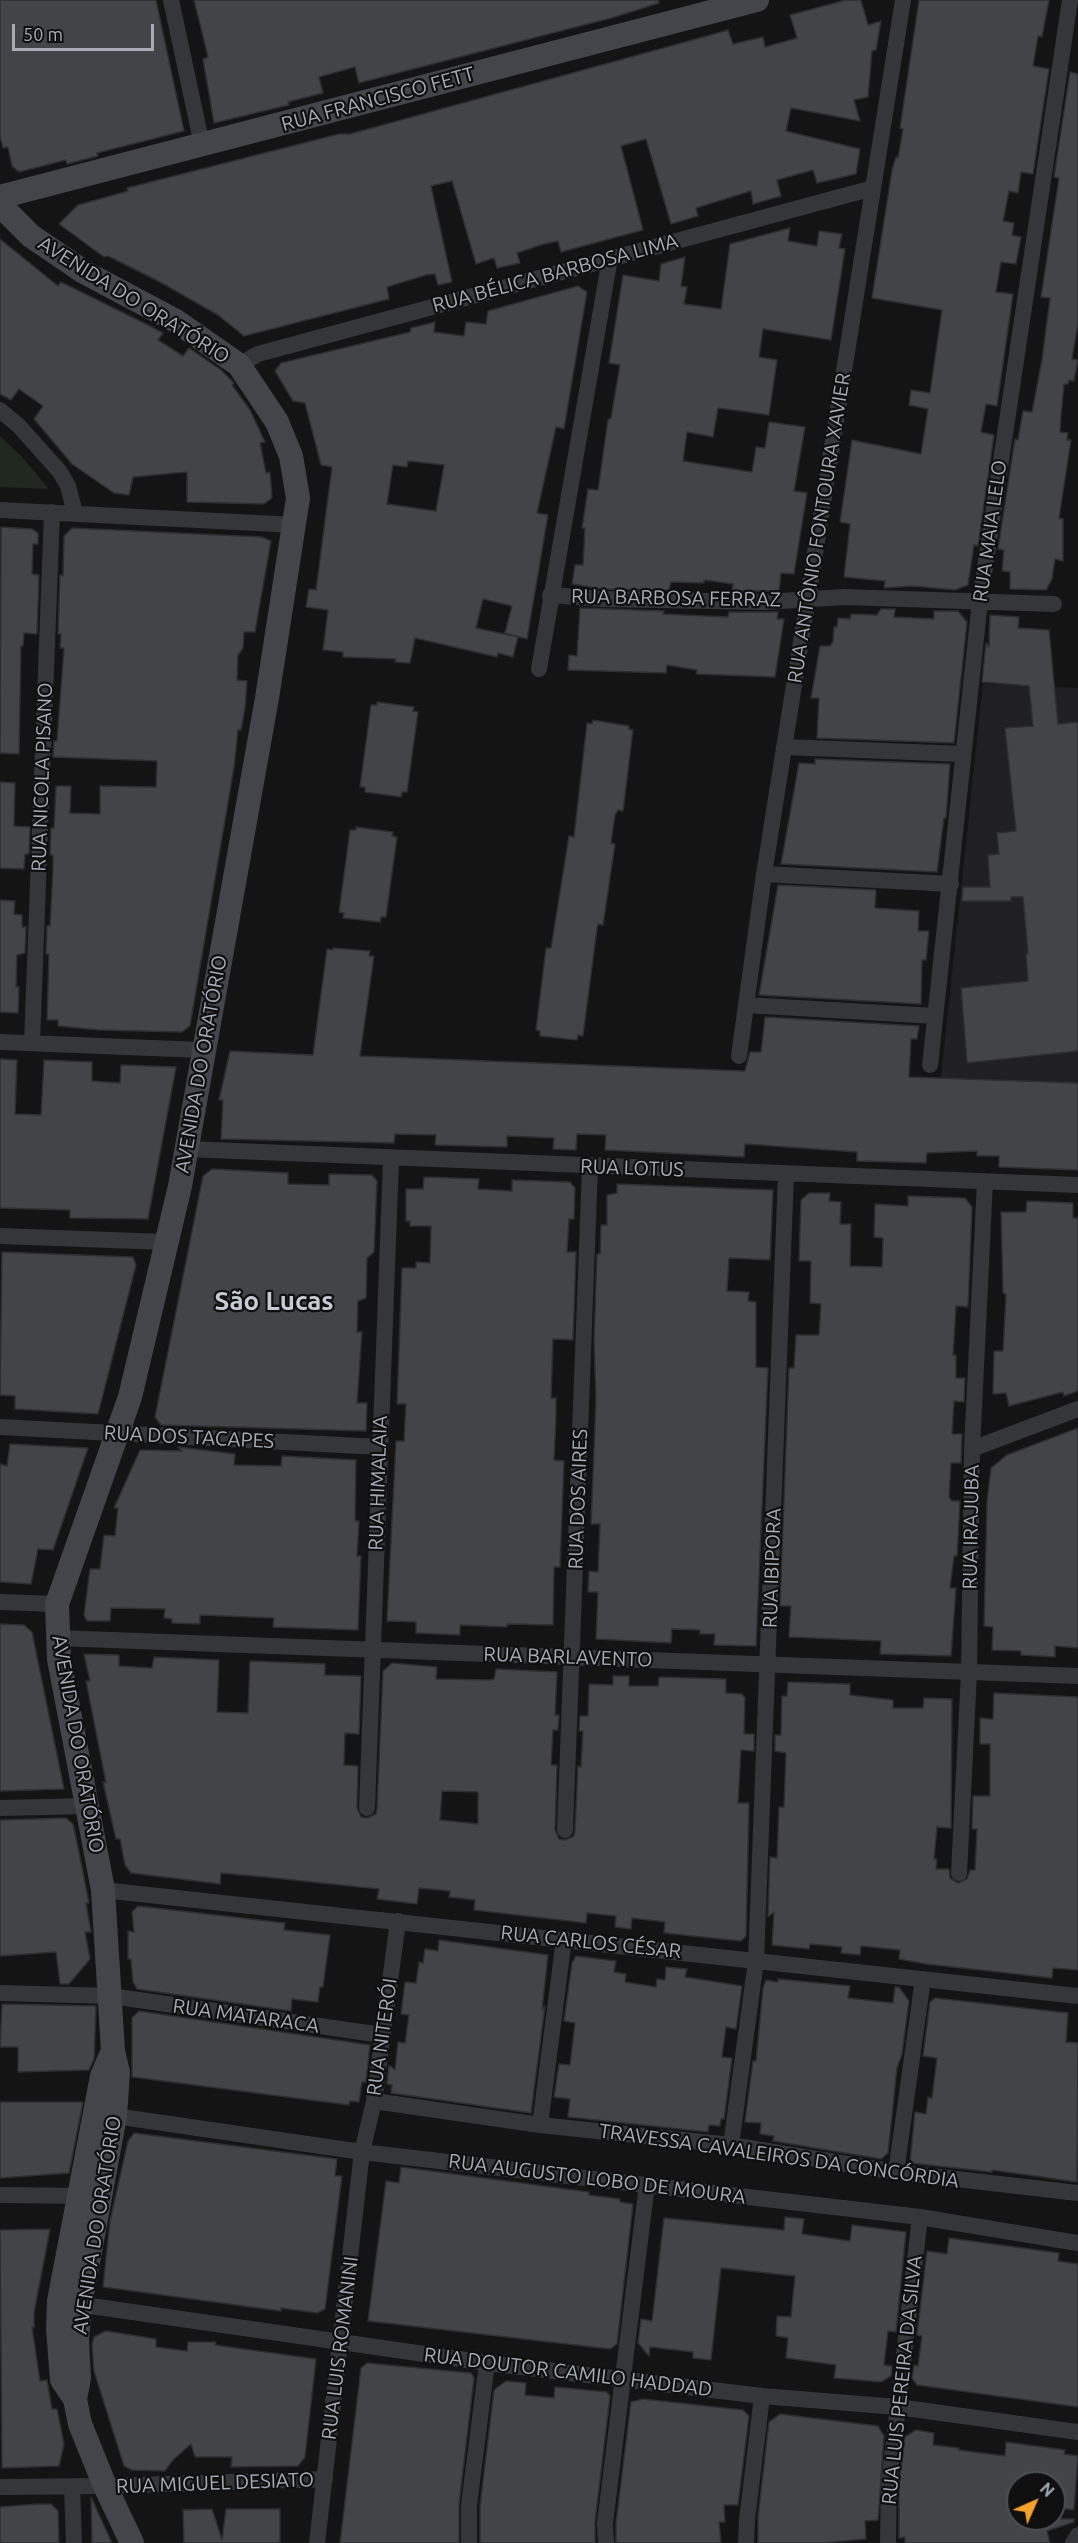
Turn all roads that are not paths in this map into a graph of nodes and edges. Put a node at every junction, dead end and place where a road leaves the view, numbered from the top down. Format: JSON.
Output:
{"nodes":[{"id":1,"x":171,"y":0,"type":"edge"},
{"id":2,"x":757,"y":0,"type":"edge"},
{"id":3,"x":903,"y":0,"type":"edge"},
{"id":4,"x":1070,"y":0,"type":"edge"},
{"id":5,"x":202,"y":145,"type":"junction"},
{"id":6,"x":873,"y":188,"type":"junction"},
{"id":7,"x":0,"y":197,"type":"edge"},
{"id":8,"x":0,"y":205,"type":"edge"},
{"id":9,"x":610,"y":258,"type":"junction"},
{"id":10,"x":239,"y":365,"type":"junction"},
{"id":11,"x":0,"y":410,"type":"edge"},
{"id":12,"x":0,"y":510,"type":"edge"},
{"id":13,"x":52,"y":512,"type":"junction"},
{"id":14,"x":75,"y":513,"type":"junction"},
{"id":15,"x":296,"y":525,"type":"junction"},
{"id":16,"x":550,"y":595,"type":"junction"},
{"id":17,"x":808,"y":600,"type":"junction"},
{"id":18,"x":980,"y":601,"type":"junction"},
{"id":19,"x":1054,"y":604,"type":"dead end"},
{"id":20,"x":539,"y":669,"type":"dead end"},
{"id":21,"x":785,"y":747,"type":"junction"},
{"id":22,"x":963,"y":754,"type":"junction"},
{"id":23,"x":764,"y":874,"type":"junction"},
{"id":24,"x":951,"y":884,"type":"junction"},
{"id":25,"x":746,"y":1005,"type":"junction"},
{"id":26,"x":935,"y":1016,"type":"junction"},
{"id":27,"x":0,"y":1042,"type":"edge"},
{"id":28,"x":32,"y":1043,"type":"junction"},
{"id":29,"x":202,"y":1050,"type":"junction"},
{"id":30,"x":739,"y":1056,"type":"dead end"},
{"id":31,"x":930,"y":1065,"type":"dead end"},
{"id":32,"x":187,"y":1149,"type":"junction"},
{"id":33,"x":391,"y":1159,"type":"junction"},
{"id":34,"x":590,"y":1167,"type":"junction"},
{"id":35,"x":786,"y":1174,"type":"junction"},
{"id":36,"x":985,"y":1181,"type":"junction"},
{"id":37,"x":1078,"y":1185,"type":"edge"},
{"id":38,"x":0,"y":1236,"type":"edge"},
{"id":39,"x":165,"y":1242,"type":"junction"},
{"id":40,"x":1078,"y":1409,"type":"edge"},
{"id":41,"x":0,"y":1427,"type":"edge"},
{"id":42,"x":117,"y":1433,"type":"junction"},
{"id":43,"x":379,"y":1447,"type":"junction"},
{"id":44,"x":972,"y":1449,"type":"junction"},
{"id":45,"x":0,"y":1602,"type":"edge"},
{"id":46,"x":57,"y":1604,"type":"junction"},
{"id":47,"x":57,"y":1638,"type":"junction"},
{"id":48,"x":372,"y":1648,"type":"junction"},
{"id":49,"x":571,"y":1657,"type":"junction"},
{"id":50,"x":769,"y":1666,"type":"junction"},
{"id":51,"x":969,"y":1672,"type":"junction"},
{"id":52,"x":1078,"y":1676,"type":"edge"},
{"id":53,"x":89,"y":1806,"type":"junction"},
{"id":54,"x":0,"y":1808,"type":"edge"},
{"id":55,"x":367,"y":1808,"type":"dead end"},
{"id":56,"x":565,"y":1830,"type":"dead end"},
{"id":57,"x":959,"y":1873,"type":"dead end"},
{"id":58,"x":103,"y":1890,"type":"junction"},
{"id":59,"x":398,"y":1921,"type":"junction"},
{"id":60,"x":564,"y":1939,"type":"junction"},
{"id":61,"x":756,"y":1961,"type":"junction"},
{"id":62,"x":923,"y":1979,"type":"junction"},
{"id":63,"x":0,"y":1993,"type":"edge"},
{"id":64,"x":111,"y":1996,"type":"junction"},
{"id":65,"x":1078,"y":1996,"type":"edge"},
{"id":66,"x":382,"y":2035,"type":"junction"},
{"id":67,"x":113,"y":2051,"type":"junction"},
{"id":68,"x":374,"y":2102,"type":"junction"},
{"id":69,"x":115,"y":2116,"type":"junction"},
{"id":70,"x":540,"y":2126,"type":"junction"},
{"id":71,"x":731,"y":2145,"type":"junction"},
{"id":72,"x":362,"y":2152,"type":"junction"},
{"id":73,"x":896,"y":2172,"type":"junction"},
{"id":74,"x":647,"y":2184,"type":"junction"},
{"id":75,"x":1078,"y":2193,"type":"edge"},
{"id":76,"x":0,"y":2195,"type":"edge"},
{"id":77,"x":89,"y":2196,"type":"junction"},
{"id":78,"x":920,"y":2217,"type":"junction"},
{"id":79,"x":1078,"y":2243,"type":"edge"},
{"id":80,"x":69,"y":2303,"type":"junction"},
{"id":81,"x":341,"y":2341,"type":"junction"},
{"id":82,"x":487,"y":2363,"type":"junction"},
{"id":83,"x":623,"y":2379,"type":"junction"},
{"id":84,"x":762,"y":2396,"type":"junction"},
{"id":85,"x":898,"y":2407,"type":"junction"},
{"id":86,"x":1078,"y":2432,"type":"edge"},
{"id":87,"x":325,"y":2479,"type":"junction"},
{"id":88,"x":105,"y":2486,"type":"junction"},
{"id":89,"x":0,"y":2487,"type":"edge"},
{"id":90,"x":72,"y":2487,"type":"junction"},
{"id":91,"x":1078,"y":2535,"type":"edge"},
{"id":92,"x":74,"y":2543,"type":"edge"},
{"id":93,"x":132,"y":2543,"type":"edge"},
{"id":94,"x":317,"y":2543,"type":"edge"},
{"id":95,"x":469,"y":2543,"type":"edge"},
{"id":96,"x":606,"y":2543,"type":"edge"},
{"id":97,"x":746,"y":2543,"type":"edge"},
{"id":98,"x":888,"y":2543,"type":"edge"},
{"id":99,"x":1073,"y":2543,"type":"edge"}],
"edges":[{"from":1,"to":5,"type":"street"},
{"from":2,"to":5,"type":"main road","name":"RUA FRANCISCO FETT"},
{"from":3,"to":6,"type":"street","name":"RUA ANTÔNIO FONTOURA XAVIER"},
{"from":4,"to":18,"type":"street","name":"RUA MAIA LELO"},
{"from":5,"to":7,"type":"main road","name":"RUA FRANCISCO FETT"},
{"from":6,"to":9,"type":"street","name":"RUA BÉLICA BARBOSA LIMA"},
{"from":6,"to":17,"type":"street","name":"RUA ANTÔNIO FONTOURA XAVIER"},
{"from":8,"to":10,"type":"main road","name":"AVENIDA DO ORATÓRIO"},
{"from":9,"to":10,"type":"street","name":"RUA BÉLICA BARBOSA LIMA"},
{"from":9,"to":16,"type":"street"},
{"from":10,"to":15,"type":"main road","name":"AVENIDA DO ORATÓRIO"},
{"from":11,"to":14,"type":"street"},
{"from":12,"to":13,"type":"street"},
{"from":13,"to":14,"type":"street"},
{"from":13,"to":28,"type":"street","name":"RUA NICOLA PISANO"},
{"from":14,"to":15,"type":"street"},
{"from":15,"to":29,"type":"main road","name":"AVENIDA DO ORATÓRIO"},
{"from":16,"to":17,"type":"street","name":"RUA BARBOSA FERRAZ"},
{"from":16,"to":20,"type":"street"},
{"from":17,"to":18,"type":"street","name":"RUA BARBOSA FERRAZ"},
{"from":17,"to":21,"type":"street","name":"RUA ANTÔNIO FONTOURA XAVIER"},
{"from":18,"to":19,"type":"street","name":"RUA BARBOSA FERRAZ"},
{"from":18,"to":22,"type":"street","name":"RUA MAIA LELO"},
{"from":21,"to":22,"type":"street"},
{"from":21,"to":23,"type":"street","name":"RUA ANTÔNIO FONTOURA XAVIER"},
{"from":22,"to":24,"type":"street","name":"RUA MAIA LELO"},
{"from":23,"to":24,"type":"street"},
{"from":23,"to":25,"type":"street","name":"RUA ANTÔNIO FONTOURA XAVIER"},
{"from":24,"to":26,"type":"street","name":"RUA MAIA LELO"},
{"from":25,"to":26,"type":"street"},
{"from":25,"to":30,"type":"street","name":"RUA ANTÔNIO FONTOURA XAVIER"},
{"from":26,"to":31,"type":"street","name":"RUA MAIA LELO"},
{"from":27,"to":28,"type":"street"},
{"from":28,"to":29,"type":"street"},
{"from":29,"to":32,"type":"main road","name":"AVENIDA DO ORATÓRIO"},
{"from":32,"to":33,"type":"street","name":"RUA LOTUS"},
{"from":32,"to":39,"type":"main road","name":"AVENIDA DO ORATÓRIO"},
{"from":33,"to":34,"type":"street","name":"RUA LOTUS"},
{"from":33,"to":43,"type":"street","name":"RUA HIMALAIA"},
{"from":34,"to":35,"type":"street","name":"RUA LOTUS"},
{"from":34,"to":49,"type":"street","name":"RUA DOS AIRES"},
{"from":35,"to":36,"type":"street","name":"RUA LOTUS"},
{"from":35,"to":50,"type":"street","name":"RUA IBIPORA"},
{"from":36,"to":37,"type":"street","name":"RUA LOTUS"},
{"from":36,"to":44,"type":"street","name":"RUA IRAJUBA"},
{"from":38,"to":39,"type":"street"},
{"from":39,"to":42,"type":"main road","name":"AVENIDA DO ORATÓRIO"},
{"from":40,"to":44,"type":"street"},
{"from":41,"to":42,"type":"street","name":"RUA DOS TACAPES"},
{"from":42,"to":43,"type":"street","name":"RUA DOS TACAPES"},
{"from":42,"to":46,"type":"main road","name":"AVENIDA DO ORATÓRIO"},
{"from":43,"to":48,"type":"street","name":"RUA HIMALAIA"},
{"from":44,"to":51,"type":"street","name":"RUA IRAJUBA"},
{"from":45,"to":46,"type":"street"},
{"from":46,"to":47,"type":"main road","name":"AVENIDA DO ORATÓRIO"},
{"from":47,"to":48,"type":"street","name":"RUA BARLAVENTO"},
{"from":47,"to":53,"type":"main road","name":"AVENIDA DO ORATÓRIO"},
{"from":48,"to":49,"type":"street","name":"RUA BARLAVENTO"},
{"from":48,"to":55,"type":"street","name":"RUA HIMALAIA"},
{"from":49,"to":50,"type":"street","name":"RUA BARLAVENTO"},
{"from":49,"to":56,"type":"street","name":"RUA DOS AIRES"},
{"from":50,"to":51,"type":"street","name":"RUA BARLAVENTO"},
{"from":50,"to":61,"type":"street","name":"RUA IBIPORA"},
{"from":51,"to":52,"type":"street","name":"RUA BARLAVENTO"},
{"from":51,"to":57,"type":"street","name":"RUA IRAJUBA"},
{"from":53,"to":54,"type":"street"},
{"from":53,"to":58,"type":"main road","name":"AVENIDA DO ORATÓRIO"},
{"from":58,"to":59,"type":"street","name":"RUA CARLOS CÉSAR"},
{"from":58,"to":64,"type":"main road","name":"AVENIDA DO ORATÓRIO"},
{"from":59,"to":60,"type":"street","name":"RUA CARLOS CÉSAR"},
{"from":59,"to":66,"type":"street","name":"RUA NITERÓI"},
{"from":60,"to":61,"type":"street","name":"RUA CARLOS CÉSAR"},
{"from":60,"to":70,"type":"street"},
{"from":61,"to":62,"type":"street","name":"RUA CARLOS CÉSAR"},
{"from":61,"to":71,"type":"street","name":"RUA IBIPORA"},
{"from":62,"to":65,"type":"street","name":"RUA CARLOS CÉSAR"},
{"from":62,"to":73,"type":"street"},
{"from":63,"to":64,"type":"street","name":"RUA MATARACA"},
{"from":64,"to":66,"type":"street","name":"RUA MATARACA"},
{"from":64,"to":67,"type":"main road","name":"AVENIDA DO ORATÓRIO"},
{"from":66,"to":68,"type":"street","name":"RUA NITERÓI"},
{"from":67,"to":69,"type":"main road","name":"AVENIDA DO ORATÓRIO"},
{"from":67,"to":77,"type":"main road","name":"AVENIDA DO ORATÓRIO"},
{"from":68,"to":70,"type":"street","name":"TRAVESSA CAVALEIROS DA CONCÓRDIA"},
{"from":68,"to":72,"type":"street","name":"RUA NITERÓI"},
{"from":69,"to":72,"type":"street","name":"RUA AUGUSTO LOBO DE MOURA"},
{"from":69,"to":77,"type":"main road","name":"AVENIDA DO ORATÓRIO"},
{"from":70,"to":71,"type":"street","name":"TRAVESSA CAVALEIROS DA CONCÓRDIA"},
{"from":71,"to":73,"type":"street","name":"TRAVESSA CAVALEIROS DA CONCÓRDIA"},
{"from":72,"to":74,"type":"street","name":"RUA AUGUSTO LOBO DE MOURA"},
{"from":72,"to":81,"type":"street","name":"RUA LUIS ROMANINI"},
{"from":73,"to":75,"type":"street","name":"TRAVESSA CAVALEIROS DA CONCÓRDIA"},
{"from":74,"to":78,"type":"street","name":"RUA AUGUSTO LOBO DE MOURA"},
{"from":74,"to":83,"type":"street"},
{"from":76,"to":77,"type":"street"},
{"from":77,"to":80,"type":"main road","name":"AVENIDA DO ORATÓRIO"},
{"from":78,"to":79,"type":"street","name":"RUA AUGUSTO LOBO DE MOURA"},
{"from":78,"to":85,"type":"street","name":"RUA LUIS PEREIRA DA SILVA"},
{"from":80,"to":81,"type":"street","name":"RUA DOUTOR CAMILO HADDAD"},
{"from":80,"to":88,"type":"main road","name":"AVENIDA DO ORATÓRIO"},
{"from":81,"to":82,"type":"street","name":"RUA DOUTOR CAMILO HADDAD"},
{"from":81,"to":87,"type":"street","name":"RUA LUIS ROMANINI"},
{"from":82,"to":83,"type":"street","name":"RUA DOUTOR CAMILO HADDAD"},
{"from":82,"to":95,"type":"street"},
{"from":83,"to":84,"type":"street","name":"RUA DOUTOR CAMILO HADDAD"},
{"from":83,"to":96,"type":"street"},
{"from":84,"to":85,"type":"street","name":"RUA DOUTOR CAMILO HADDAD"},
{"from":84,"to":97,"type":"street"},
{"from":85,"to":86,"type":"street","name":"RUA DOUTOR CAMILO HADDAD"},
{"from":85,"to":98,"type":"street","name":"RUA LUIS PEREIRA DA SILVA"},
{"from":87,"to":88,"type":"street","name":"RUA MIGUEL DESIATO"},
{"from":87,"to":94,"type":"street","name":"RUA LUIS ROMANINI"},
{"from":88,"to":90,"type":"street","name":"RUA MIGUEL DESIATO"},
{"from":88,"to":93,"type":"main road","name":"AVENIDA DO ORATÓRIO"},
{"from":89,"to":90,"type":"street","name":"RUA MIGUEL DESIATO"},
{"from":90,"to":92,"type":"street"},
{"from":91,"to":99,"type":"street"}]}
